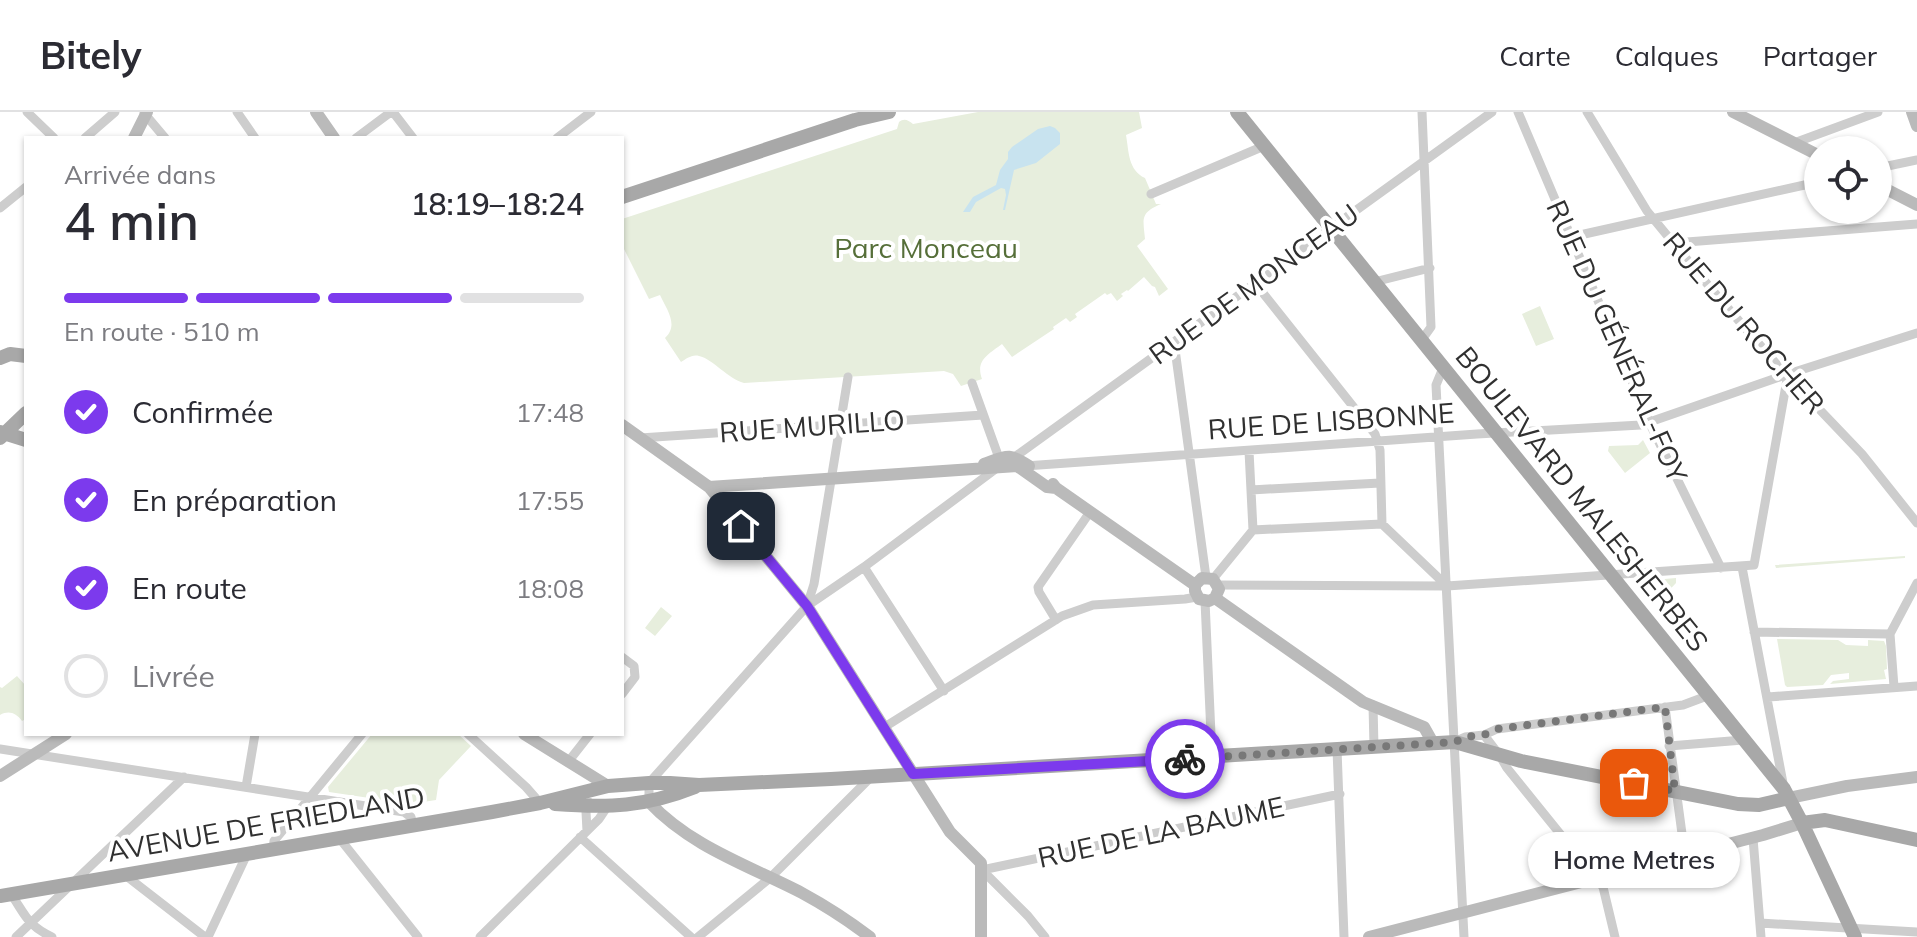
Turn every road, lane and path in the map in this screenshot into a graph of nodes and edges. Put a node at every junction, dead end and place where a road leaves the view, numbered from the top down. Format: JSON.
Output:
{"nodes":[{"id":1,"x":27,"y":112,"type":"edge"},
{"id":2,"x":115,"y":112,"type":"edge"},
{"id":3,"x":237,"y":112,"type":"edge"},
{"id":4,"x":316,"y":112,"type":"edge"},
{"id":5,"x":392,"y":112,"type":"edge"},
{"id":6,"x":591,"y":112,"type":"edge"},
{"id":7,"x":887,"y":112,"type":"edge"},
{"id":8,"x":1237,"y":112,"type":"edge"},
{"id":9,"x":1422,"y":112,"type":"edge"},
{"id":10,"x":1492,"y":112,"type":"edge"},
{"id":11,"x":1518,"y":112,"type":"edge"},
{"id":12,"x":1587,"y":112,"type":"edge"},
{"id":13,"x":1733,"y":112,"type":"edge"},
{"id":14,"x":1878,"y":112,"type":"edge"},
{"id":15,"x":1912,"y":112,"type":"edge"},
{"id":16,"x":145,"y":113,"type":"edge"},
{"id":17,"x":865,"y":115,"type":"edge"},
{"id":18,"x":1917,"y":126,"type":"edge"},
{"id":19,"x":52,"y":136,"type":"edge"},
{"id":20,"x":87,"y":136,"type":"edge"},
{"id":21,"x":135,"y":136,"type":"edge"},
{"id":22,"x":163,"y":136,"type":"edge"},
{"id":23,"x":254,"y":136,"type":"edge"},
{"id":24,"x":333,"y":136,"type":"edge"},
{"id":25,"x":359,"y":136,"type":"edge"},
{"id":26,"x":411,"y":136,"type":"edge"},
{"id":27,"x":560,"y":136,"type":"edge"},
{"id":28,"x":1794,"y":143,"type":"junction"},
{"id":29,"x":1264,"y":146,"type":"junction"},
{"id":30,"x":1804,"y":148,"type":"edge"},
{"id":31,"x":1425,"y":159,"type":"junction"},
{"id":32,"x":1917,"y":160,"type":"edge"},
{"id":33,"x":1892,"y":165,"type":"edge"},
{"id":34,"x":1804,"y":185,"type":"edge"},
{"id":35,"x":24,"y":189,"type":"edge"},
{"id":36,"x":1892,"y":192,"type":"edge"},
{"id":37,"x":1151,"y":194,"type":"dead end"},
{"id":38,"x":624,"y":196,"type":"edge"},
{"id":39,"x":1917,"y":205,"type":"edge"},
{"id":40,"x":0,"y":208,"type":"edge"},
{"id":41,"x":1654,"y":219,"type":"junction"},
{"id":42,"x":1917,"y":224,"type":"edge"},
{"id":43,"x":1330,"y":228,"type":"junction"},
{"id":44,"x":1571,"y":237,"type":"junction"},
{"id":45,"x":1674,"y":243,"type":"junction"},
{"id":46,"x":1430,"y":268,"type":"junction"},
{"id":47,"x":1374,"y":282,"type":"junction"},
{"id":48,"x":1255,"y":283,"type":"junction"},
{"id":49,"x":1917,"y":333,"type":"edge"},
{"id":50,"x":1421,"y":341,"type":"junction"},
{"id":51,"x":1174,"y":342,"type":"junction"},
{"id":52,"x":24,"y":355,"type":"edge"},
{"id":53,"x":0,"y":358,"type":"edge"},
{"id":54,"x":1443,"y":368,"type":"junction"},
{"id":55,"x":1783,"y":371,"type":"junction"},
{"id":56,"x":848,"y":377,"type":"dead end"},
{"id":57,"x":972,"y":383,"type":"dead end"},
{"id":58,"x":24,"y":415,"type":"edge"},
{"id":59,"x":983,"y":415,"type":"junction"},
{"id":60,"x":1649,"y":422,"type":"junction"},
{"id":61,"x":840,"y":424,"type":"junction"},
{"id":62,"x":624,"y":426,"type":"edge"},
{"id":63,"x":1497,"y":433,"type":"junction"},
{"id":64,"x":1,"y":434,"type":"edge"},
{"id":65,"x":1439,"y":437,"type":"junction"},
{"id":66,"x":640,"y":438,"type":"junction"},
{"id":67,"x":24,"y":440,"type":"edge"},
{"id":68,"x":1378,"y":442,"type":"junction"},
{"id":69,"x":1249,"y":451,"type":"junction"},
{"id":70,"x":1189,"y":455,"type":"junction"},
{"id":71,"x":998,"y":463,"type":"junction"},
{"id":72,"x":1021,"y":463,"type":"junction"},
{"id":73,"x":831,"y":478,"type":"junction"},
{"id":74,"x":1380,"y":483,"type":"junction"},
{"id":75,"x":709,"y":487,"type":"junction"},
{"id":76,"x":1251,"y":490,"type":"junction"},
{"id":77,"x":1090,"y":512,"type":"junction"},
{"id":78,"x":1917,"y":523,"type":"edge"},
{"id":79,"x":1382,"y":524,"type":"junction"},
{"id":80,"x":1253,"y":530,"type":"junction"},
{"id":81,"x":864,"y":567,"type":"junction"},
{"id":82,"x":1742,"y":567,"type":"junction"},
{"id":83,"x":1721,"y":568,"type":"junction"},
{"id":84,"x":1610,"y":575,"type":"junction"},
{"id":85,"x":1917,"y":583,"type":"edge"},
{"id":86,"x":1447,"y":586,"type":"junction"},
{"id":87,"x":1207,"y":589,"type":"junction"},
{"id":88,"x":806,"y":612,"type":"junction"},
{"id":89,"x":1056,"y":620,"type":"junction"},
{"id":90,"x":1754,"y":632,"type":"junction"},
{"id":91,"x":1890,"y":634,"type":"junction"},
{"id":92,"x":624,"y":658,"type":"edge"},
{"id":93,"x":1917,"y":686,"type":"edge"},
{"id":94,"x":1894,"y":687,"type":"junction"},
{"id":95,"x":624,"y":691,"type":"edge"},
{"id":96,"x":944,"y":691,"type":"junction"},
{"id":97,"x":1707,"y":696,"type":"junction"},
{"id":98,"x":1768,"y":697,"type":"junction"},
{"id":99,"x":1373,"y":705,"type":"junction"},
{"id":100,"x":1665,"y":707,"type":"junction"},
{"id":101,"x":883,"y":728,"type":"junction"},
{"id":102,"x":1484,"y":735,"type":"junction"},
{"id":103,"x":63,"y":736,"type":"edge"},
{"id":104,"x":255,"y":736,"type":"edge"},
{"id":105,"x":360,"y":736,"type":"edge"},
{"id":106,"x":470,"y":736,"type":"edge"},
{"id":107,"x":527,"y":736,"type":"edge"},
{"id":108,"x":588,"y":736,"type":"edge"},
{"id":109,"x":1743,"y":740,"type":"junction"},
{"id":110,"x":1455,"y":742,"type":"junction"},
{"id":111,"x":1433,"y":743,"type":"junction"},
{"id":112,"x":1669,"y":746,"type":"junction"},
{"id":113,"x":1374,"y":747,"type":"junction"},
{"id":114,"x":0,"y":749,"type":"edge"},
{"id":115,"x":1337,"y":749,"type":"junction"},
{"id":116,"x":34,"y":754,"type":"junction"},
{"id":117,"x":1500,"y":756,"type":"junction"},
{"id":118,"x":1212,"y":757,"type":"junction"},
{"id":119,"x":568,"y":762,"type":"junction"},
{"id":120,"x":913,"y":774,"type":"junction"},
{"id":121,"x":0,"y":776,"type":"edge"},
{"id":122,"x":184,"y":777,"type":"junction"},
{"id":123,"x":871,"y":777,"type":"junction"},
{"id":124,"x":1917,"y":777,"type":"edge"},
{"id":125,"x":649,"y":783,"type":"junction"},
{"id":126,"x":699,"y":785,"type":"junction"},
{"id":127,"x":246,"y":787,"type":"junction"},
{"id":128,"x":602,"y":788,"type":"junction"},
{"id":129,"x":1675,"y":791,"type":"junction"},
{"id":130,"x":1787,"y":793,"type":"junction"},
{"id":131,"x":1340,"y":794,"type":"junction"},
{"id":132,"x":309,"y":797,"type":"junction"},
{"id":133,"x":649,"y":802,"type":"junction"},
{"id":134,"x":540,"y":803,"type":"junction"},
{"id":135,"x":587,"y":806,"type":"junction"},
{"id":136,"x":607,"y":807,"type":"junction"},
{"id":137,"x":1802,"y":823,"type":"junction"},
{"id":138,"x":413,"y":826,"type":"junction"},
{"id":139,"x":584,"y":834,"type":"junction"},
{"id":140,"x":1753,"y":838,"type":"junction"},
{"id":141,"x":340,"y":839,"type":"junction"},
{"id":142,"x":1917,"y":840,"type":"edge"},
{"id":143,"x":273,"y":850,"type":"junction"},
{"id":144,"x":247,"y":854,"type":"junction"},
{"id":145,"x":1685,"y":856,"type":"junction"},
{"id":146,"x":982,"y":870,"type":"junction"},
{"id":147,"x":125,"y":875,"type":"junction"},
{"id":148,"x":770,"y":878,"type":"junction"},
{"id":149,"x":1597,"y":879,"type":"junction"},
{"id":150,"x":72,"y":883,"type":"junction"},
{"id":151,"x":5,"y":895,"type":"edge"},
{"id":152,"x":1463,"y":913,"type":"junction"},
{"id":153,"x":1760,"y":923,"type":"junction"},
{"id":154,"x":30,"y":924,"type":"junction"},
{"id":155,"x":1917,"y":932,"type":"edge"},
{"id":156,"x":1853,"y":933,"type":"edge"},
{"id":157,"x":16,"y":937,"type":"edge"},
{"id":158,"x":52,"y":937,"type":"edge"},
{"id":159,"x":206,"y":937,"type":"edge"},
{"id":160,"x":418,"y":937,"type":"edge"},
{"id":161,"x":480,"y":937,"type":"edge"},
{"id":162,"x":691,"y":937,"type":"edge"},
{"id":163,"x":698,"y":937,"type":"edge"},
{"id":164,"x":870,"y":937,"type":"edge"},
{"id":165,"x":981,"y":937,"type":"edge"},
{"id":166,"x":1045,"y":937,"type":"edge"},
{"id":167,"x":1344,"y":937,"type":"edge"},
{"id":168,"x":1369,"y":937,"type":"edge"},
{"id":169,"x":1464,"y":937,"type":"edge"},
{"id":170,"x":1615,"y":937,"type":"edge"},
{"id":171,"x":1761,"y":937,"type":"edge"}],
"edges":[{"from":1,"to":19,"type":"street"},
{"from":2,"to":20,"type":"street"},
{"from":3,"to":23,"type":"street"},
{"from":4,"to":24,"type":"street"},
{"from":5,"to":25,"type":"street"},
{"from":5,"to":26,"type":"street"},
{"from":6,"to":27,"type":"street"},
{"from":7,"to":17,"type":"main road"},
{"from":8,"to":29,"type":"main road","name":"BOULEVARD MALESHERBES"},
{"from":9,"to":31,"type":"street"},
{"from":10,"to":31,"type":"street","name":"RUE DE MONCEAU"},
{"from":11,"to":44,"type":"street","name":"RUE DU GÉNÉRAL-FOY"},
{"from":12,"to":41,"type":"street","name":"RUE DU ROCHER"},
{"from":13,"to":28,"type":"street"},
{"from":14,"to":28,"type":"street"},
{"from":15,"to":18,"type":"street"},
{"from":16,"to":21,"type":"street"},
{"from":16,"to":22,"type":"street"},
{"from":17,"to":38,"type":"main road"},
{"from":28,"to":30,"type":"street"},
{"from":29,"to":37,"type":"street"},
{"from":29,"to":43,"type":"main road","name":"BOULEVARD MALESHERBES"},
{"from":31,"to":43,"type":"street","name":"RUE DE MONCEAU"},
{"from":31,"to":46,"type":"street"},
{"from":32,"to":33,"type":"street"},
{"from":34,"to":41,"type":"street"},
{"from":35,"to":40,"type":"street"},
{"from":36,"to":39,"type":"street"},
{"from":41,"to":44,"type":"street"},
{"from":41,"to":45,"type":"street","name":"RUE DU ROCHER"},
{"from":42,"to":45,"type":"street"},
{"from":43,"to":47,"type":"main road","name":"BOULEVARD MALESHERBES"},
{"from":43,"to":48,"type":"street","name":"RUE DE MONCEAU"},
{"from":44,"to":60,"type":"street","name":"RUE DU GÉNÉRAL-FOY"},
{"from":45,"to":55,"type":"street","name":"RUE DU ROCHER"},
{"from":46,"to":47,"type":"street"},
{"from":46,"to":50,"type":"street"},
{"from":47,"to":50,"type":"main road","name":"BOULEVARD MALESHERBES"},
{"from":48,"to":51,"type":"street","name":"RUE DE MONCEAU"},
{"from":48,"to":68,"type":"street"},
{"from":49,"to":55,"type":"street","name":"RUE DE LISBONNE"},
{"from":50,"to":54,"type":"main road","name":"BOULEVARD MALESHERBES"},
{"from":51,"to":70,"type":"street"},
{"from":51,"to":72,"type":"street","name":"RUE DE MONCEAU"},
{"from":52,"to":53,"type":"main road"},
{"from":54,"to":63,"type":"main road","name":"BOULEVARD MALESHERBES"},
{"from":54,"to":65,"type":"street"},
{"from":55,"to":60,"type":"street","name":"RUE DE LISBONNE"},
{"from":55,"to":78,"type":"street","name":"RUE DU ROCHER","bridge":true},
{"from":55,"to":82,"type":"street"},
{"from":56,"to":61,"type":"street"},
{"from":57,"to":59,"type":"street"},
{"from":58,"to":64,"type":"main road"},
{"from":59,"to":61,"type":"street","name":"RUE MURILLO"},
{"from":59,"to":71,"type":"street"},
{"from":60,"to":63,"type":"street","name":"RUE DE LISBONNE"},
{"from":60,"to":83,"type":"street","name":"RUE DU GÉNÉRAL-FOY"},
{"from":61,"to":66,"type":"street","name":"RUE MURILLO"},
{"from":61,"to":73,"type":"street"},
{"from":62,"to":66,"type":"street"},
{"from":63,"to":65,"type":"street","name":"RUE DE LISBONNE"},
{"from":63,"to":84,"type":"main road","name":"BOULEVARD MALESHERBES"},
{"from":64,"to":67,"type":"main road"},
{"from":65,"to":68,"type":"street","name":"RUE DE LISBONNE"},
{"from":65,"to":86,"type":"street"},
{"from":66,"to":75,"type":"street"},
{"from":68,"to":69,"type":"street","name":"RUE DE LISBONNE"},
{"from":68,"to":74,"type":"street"},
{"from":69,"to":70,"type":"street","name":"RUE DE LISBONNE"},
{"from":69,"to":76,"type":"street"},
{"from":70,"to":72,"type":"street","name":"RUE DE LISBONNE"},
{"from":70,"to":87,"type":"street"},
{"from":71,"to":72,"type":"street"},
{"from":71,"to":73,"type":"street"},
{"from":71,"to":81,"type":"street"},
{"from":72,"to":77,"type":"street"},
{"from":73,"to":75,"type":"street"},
{"from":73,"to":88,"type":"street"},
{"from":74,"to":76,"type":"street"},
{"from":74,"to":79,"type":"street"},
{"from":75,"to":88,"type":"street"},
{"from":76,"to":80,"type":"street"},
{"from":77,"to":87,"type":"street"},
{"from":77,"to":89,"type":"street"},
{"from":79,"to":80,"type":"street"},
{"from":79,"to":86,"type":"street"},
{"from":80,"to":87,"type":"street"},
{"from":81,"to":88,"type":"street"},
{"from":81,"to":96,"type":"street"},
{"from":82,"to":83,"type":"street"},
{"from":82,"to":90,"type":"street"},
{"from":83,"to":84,"type":"street"},
{"from":84,"to":86,"type":"street"},
{"from":84,"to":97,"type":"main road","name":"BOULEVARD MALESHERBES"},
{"from":85,"to":91,"type":"street"},
{"from":86,"to":87,"type":"street"},
{"from":86,"to":110,"type":"street"},
{"from":87,"to":89,"type":"street"},
{"from":87,"to":99,"type":"street"},
{"from":87,"to":118,"type":"street"},
{"from":88,"to":101,"type":"street"},
{"from":88,"to":125,"type":"street"},
{"from":89,"to":96,"type":"street"},
{"from":90,"to":91,"type":"street"},
{"from":90,"to":98,"type":"street"},
{"from":91,"to":94,"type":"street"},
{"from":92,"to":95,"type":"street"},
{"from":93,"to":94,"type":"street"},
{"from":94,"to":98,"type":"street"},
{"from":96,"to":101,"type":"street"},
{"from":97,"to":100,"type":"street"},
{"from":97,"to":109,"type":"main road","name":"BOULEVARD MALESHERBES"},
{"from":98,"to":130,"type":"street"},
{"from":99,"to":111,"type":"street"},
{"from":99,"to":113,"type":"street"},
{"from":100,"to":102,"type":"street"},
{"from":100,"to":112,"type":"street"},
{"from":101,"to":120,"type":"street"},
{"from":102,"to":110,"type":"street"},
{"from":102,"to":117,"type":"street"},
{"from":103,"to":116,"type":"street"},
{"from":104,"to":127,"type":"street"},
{"from":105,"to":132,"type":"street"},
{"from":106,"to":134,"type":"street"},
{"from":107,"to":119,"type":"street"},
{"from":108,"to":119,"type":"street"},
{"from":109,"to":112,"type":"street"},
{"from":109,"to":130,"type":"main road","name":"BOULEVARD MALESHERBES"},
{"from":110,"to":111,"type":"main road"},
{"from":110,"to":117,"type":"main road"},
{"from":110,"to":152,"type":"street"},
{"from":111,"to":113,"type":"main road"},
{"from":112,"to":129,"type":"street"},
{"from":113,"to":115,"type":"main road"},
{"from":114,"to":116,"type":"street"},
{"from":115,"to":118,"type":"main road"},
{"from":115,"to":131,"type":"street"},
{"from":116,"to":121,"type":"street"},
{"from":116,"to":122,"type":"street"},
{"from":117,"to":129,"type":"main road"},
{"from":117,"to":149,"type":"street"},
{"from":118,"to":120,"type":"main road"},
{"from":119,"to":128,"type":"street"},
{"from":120,"to":123,"type":"main road"},
{"from":120,"to":146,"type":"street"},
{"from":122,"to":127,"type":"street"},
{"from":122,"to":150,"type":"street"},
{"from":123,"to":126,"type":"main road"},
{"from":123,"to":148,"type":"street"},
{"from":124,"to":130,"type":"street"},
{"from":125,"to":126,"type":"main road","name":"AVENUE DE FRIEDLAND"},
{"from":125,"to":128,"type":"main road","name":"AVENUE DE FRIEDLAND"},
{"from":125,"to":133,"type":"street"},
{"from":126,"to":133,"type":"main road","name":"AVENUE DE FRIEDLAND"},
{"from":127,"to":132,"type":"street"},
{"from":128,"to":134,"type":"main road","name":"AVENUE DE FRIEDLAND"},
{"from":128,"to":135,"type":"street"},
{"from":129,"to":130,"type":"main road"},
{"from":129,"to":145,"type":"street"},
{"from":130,"to":137,"type":"main road","name":"BOULEVARD MALESHERBES"},
{"from":131,"to":146,"type":"street","name":"RUE DE LA BAUME"},
{"from":131,"to":167,"type":"street"},
{"from":132,"to":138,"type":"street"},
{"from":132,"to":143,"type":"street"},
{"from":133,"to":136,"type":"main road","name":"AVENUE DE FRIEDLAND"},
{"from":133,"to":148,"type":"street"},
{"from":134,"to":135,"type":"main road","name":"AVENUE DE FRIEDLAND"},
{"from":134,"to":138,"type":"main road","name":"AVENUE DE FRIEDLAND"},
{"from":135,"to":136,"type":"main road","name":"AVENUE DE FRIEDLAND"},
{"from":135,"to":139,"type":"street"},
{"from":136,"to":139,"type":"street"},
{"from":137,"to":140,"type":"street"},
{"from":137,"to":142,"type":"main road"},
{"from":137,"to":156,"type":"main road","name":"BOULEVARD MALESHERBES"},
{"from":138,"to":141,"type":"main road","name":"AVENUE DE FRIEDLAND"},
{"from":139,"to":161,"type":"street"},
{"from":139,"to":162,"type":"street"},
{"from":140,"to":145,"type":"street"},
{"from":140,"to":153,"type":"street"},
{"from":141,"to":143,"type":"main road","name":"AVENUE DE FRIEDLAND"},
{"from":141,"to":160,"type":"street"},
{"from":143,"to":144,"type":"main road","name":"AVENUE DE FRIEDLAND"},
{"from":144,"to":147,"type":"main road","name":"AVENUE DE FRIEDLAND"},
{"from":144,"to":159,"type":"street"},
{"from":145,"to":149,"type":"street"},
{"from":146,"to":165,"type":"street"},
{"from":146,"to":166,"type":"street"},
{"from":147,"to":150,"type":"main road","name":"AVENUE DE FRIEDLAND"},
{"from":147,"to":159,"type":"street"},
{"from":148,"to":163,"type":"street"},
{"from":148,"to":164,"type":"street"},
{"from":149,"to":152,"type":"street"},
{"from":149,"to":170,"type":"street"},
{"from":150,"to":151,"type":"main road","name":"AVENUE DE FRIEDLAND"},
{"from":150,"to":154,"type":"street"},
{"from":151,"to":154,"type":"street"},
{"from":152,"to":168,"type":"street"},
{"from":152,"to":169,"type":"street"},
{"from":153,"to":156,"type":"street"},
{"from":153,"to":171,"type":"street"},
{"from":154,"to":157,"type":"street"},
{"from":154,"to":158,"type":"street"},
{"from":155,"to":156,"type":"street"}]}
